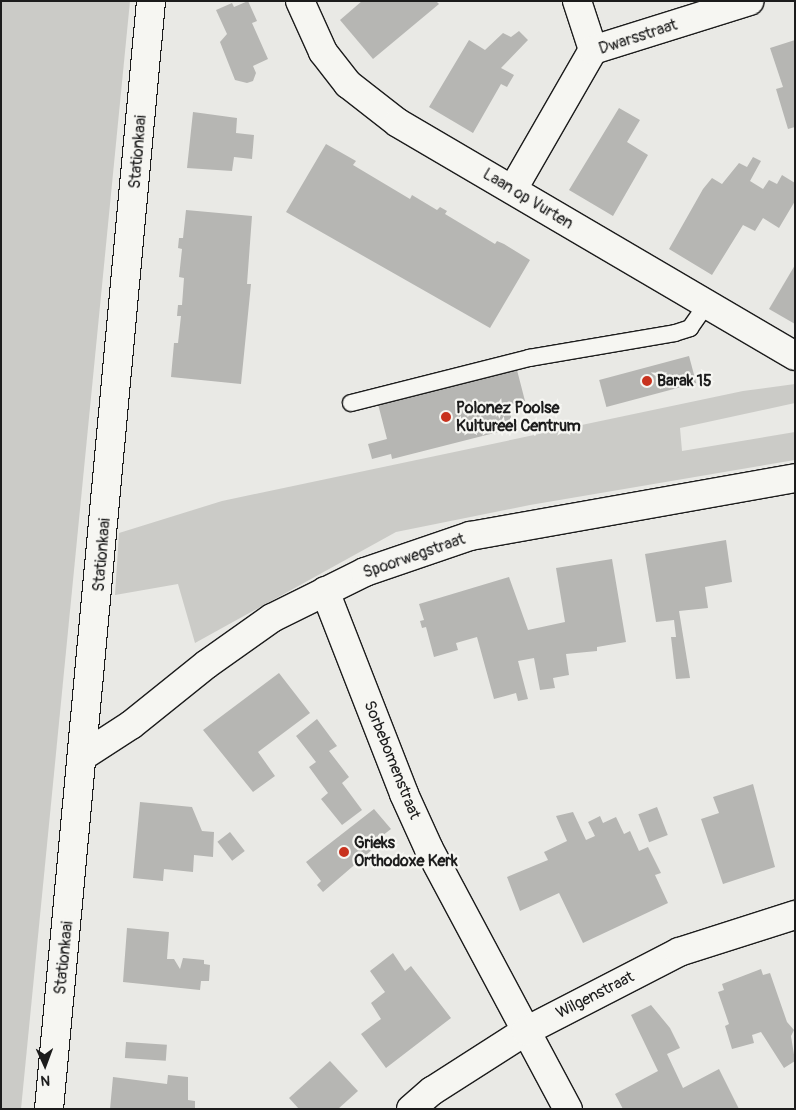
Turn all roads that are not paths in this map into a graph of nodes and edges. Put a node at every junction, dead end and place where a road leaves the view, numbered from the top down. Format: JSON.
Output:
{"nodes":[{"id":1,"x":151,"y":1,"type":"edge"},
{"id":2,"x":300,"y":1,"type":"edge"},
{"id":3,"x":577,"y":1,"type":"edge"},
{"id":4,"x":750,"y":1,"type":"edge"},
{"id":5,"x":593,"y":50,"type":"junction"},
{"id":6,"x":513,"y":189,"type":"junction"},
{"id":7,"x":707,"y":304,"type":"junction"},
{"id":8,"x":795,"y":356,"type":"edge"},
{"id":9,"x":351,"y":402,"type":"dead end"},
{"id":10,"x":795,"y":478,"type":"edge"},
{"id":11,"x":325,"y":592,"type":"junction"},
{"id":12,"x":83,"y":756,"type":"junction"},
{"id":13,"x":795,"y":915,"type":"edge"},
{"id":14,"x":526,"y":1031,"type":"junction"},
{"id":15,"x":49,"y":1109,"type":"edge"},
{"id":16,"x":411,"y":1109,"type":"edge"},
{"id":17,"x":568,"y":1109,"type":"edge"}],
"edges":[{"from":1,"to":12,"type":"street","name":"Stationkaai"},
{"from":2,"to":6,"type":"street","name":"Laan op Vurten"},
{"from":3,"to":5,"type":"street"},
{"from":4,"to":5,"type":"street","name":"Dwarsstraat"},
{"from":5,"to":6,"type":"street","name":"Dwarsstraat"},
{"from":6,"to":7,"type":"street","name":"Laan op Vurten"},
{"from":7,"to":8,"type":"street","name":"Laan op Vurten"},
{"from":7,"to":9,"type":"lane"},
{"from":10,"to":11,"type":"street","name":"Spoorwegstraat"},
{"from":11,"to":12,"type":"street","name":"Spoorwegstraat"},
{"from":11,"to":14,"type":"street","name":"Sorbebomenstraat"},
{"from":12,"to":15,"type":"street","name":"Stationkaai"},
{"from":13,"to":14,"type":"street","name":"Wilgenstraat"},
{"from":14,"to":16,"type":"street","name":"Wilgenstraat"},
{"from":14,"to":17,"type":"street","name":"Sorbebomenstraat"}]}
